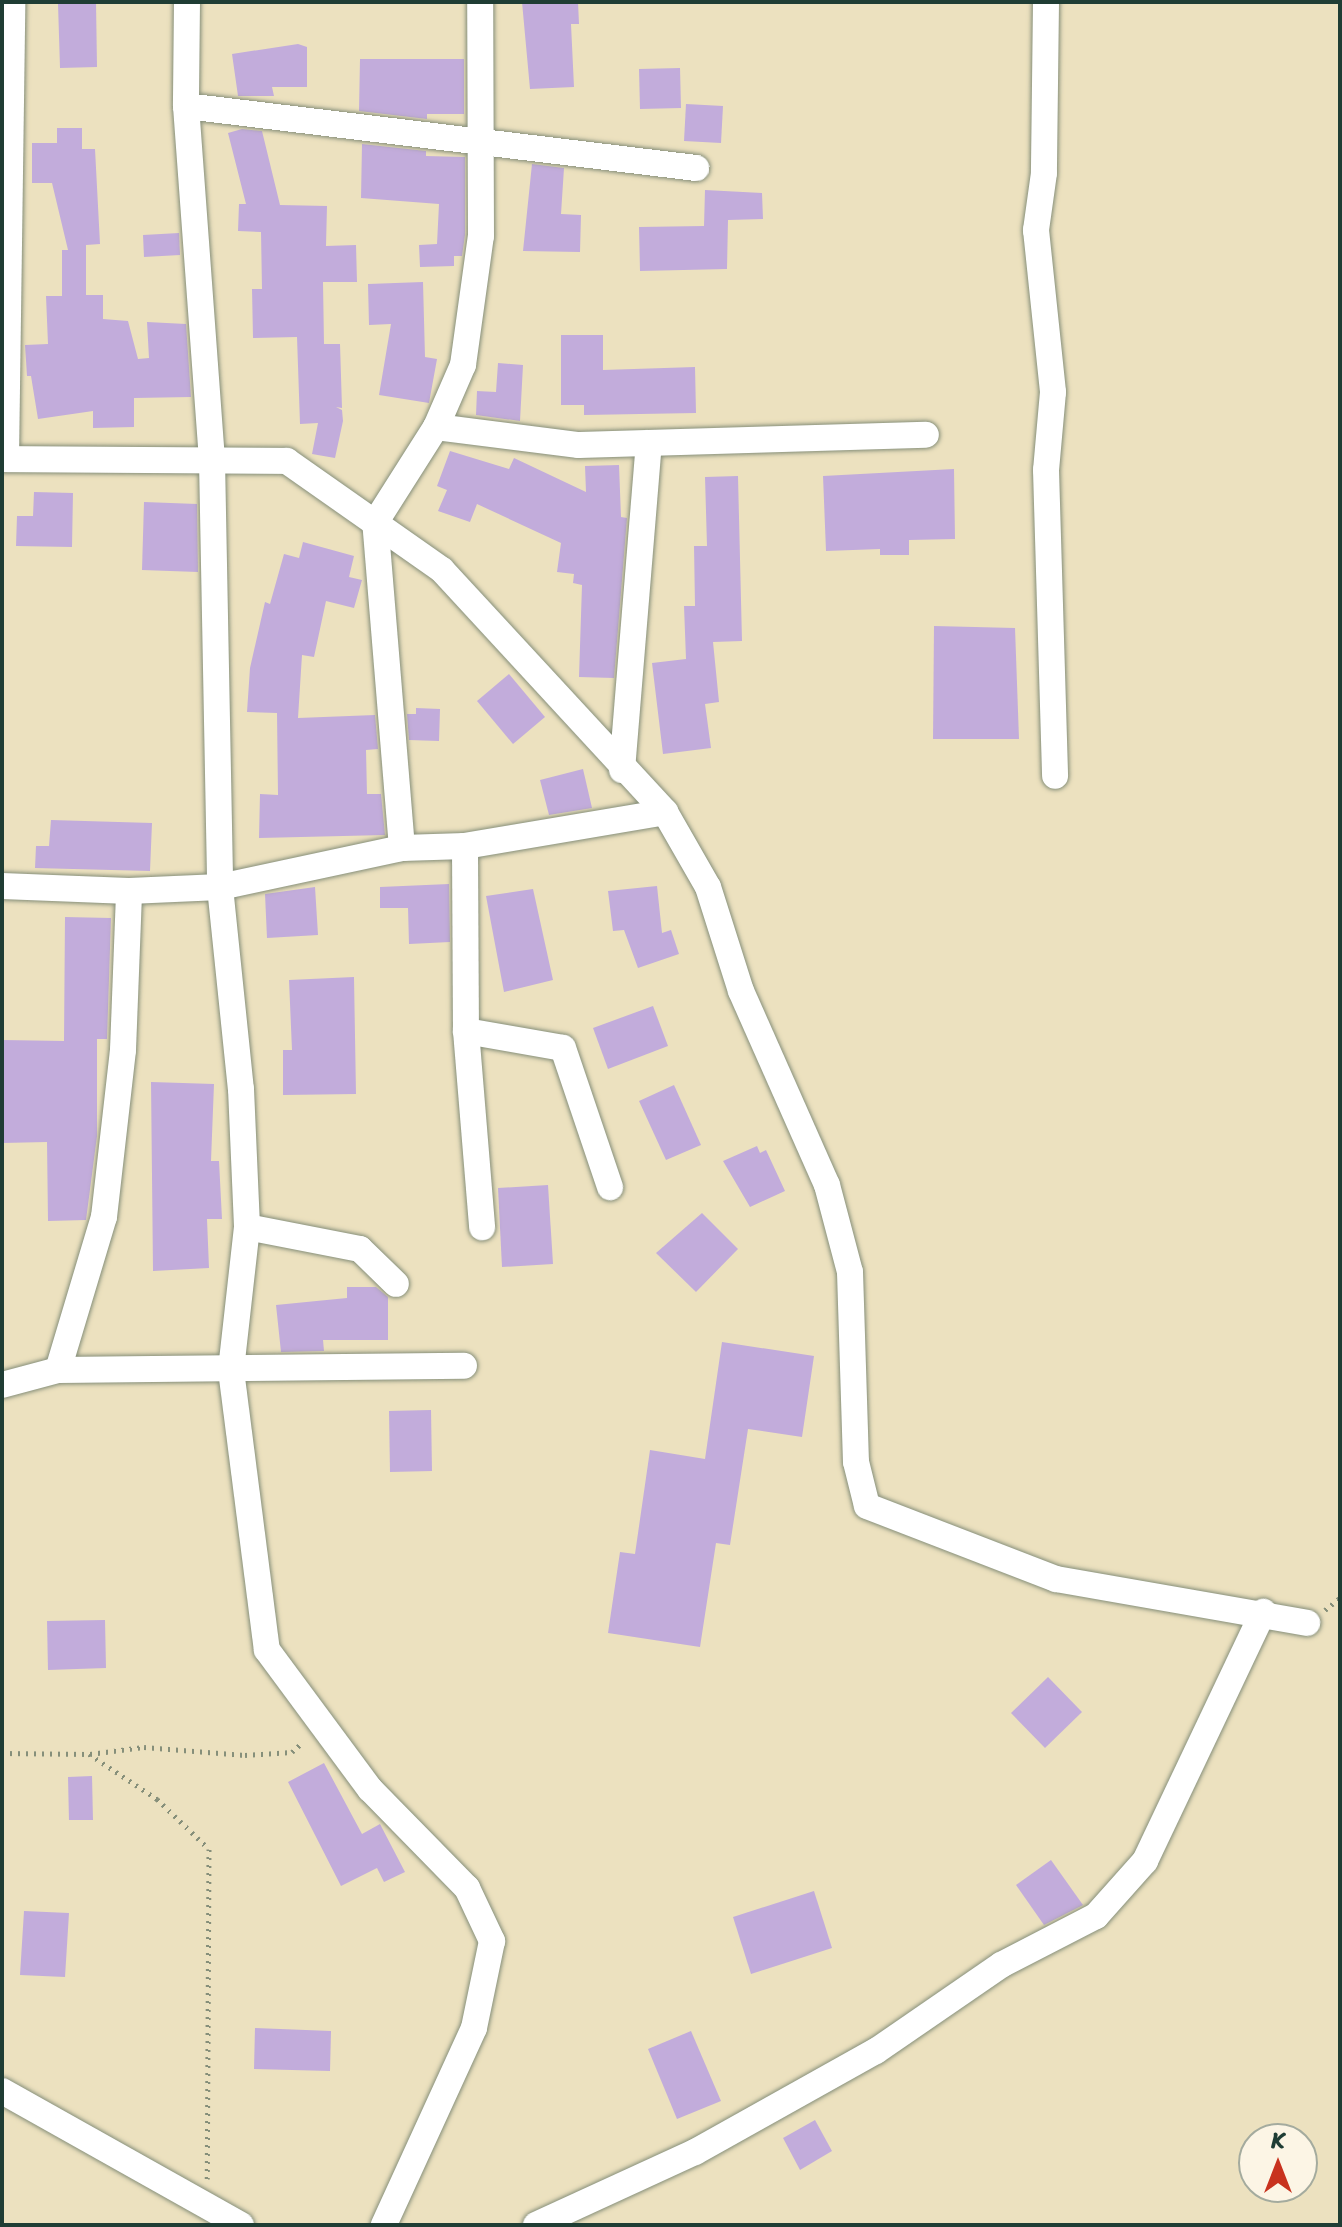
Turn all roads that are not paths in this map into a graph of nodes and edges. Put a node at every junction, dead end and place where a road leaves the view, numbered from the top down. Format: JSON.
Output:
{"nodes":[{"id":1,"x":12,"y":2,"type":"edge"},
{"id":2,"x":187,"y":2,"type":"edge"},
{"id":3,"x":480,"y":2,"type":"edge"},
{"id":4,"x":1046,"y":2,"type":"edge"},
{"id":5,"x":186,"y":106,"type":"junction"},
{"id":6,"x":477,"y":142,"type":"junction"},
{"id":7,"x":696,"y":168,"type":"dead end"},
{"id":8,"x":436,"y":427,"type":"junction"},
{"id":9,"x":926,"y":435,"type":"dead end"},
{"id":10,"x":649,"y":443,"type":"junction"},
{"id":11,"x":4,"y":459,"type":"edge"},
{"id":12,"x":212,"y":460,"type":"junction"},
{"id":13,"x":375,"y":523,"type":"junction"},
{"id":14,"x":622,"y":770,"type":"junction"},
{"id":15,"x":1055,"y":776,"type":"dead end"},
{"id":16,"x":665,"y":812,"type":"junction"},
{"id":17,"x":465,"y":846,"type":"junction"},
{"id":18,"x":402,"y":848,"type":"junction"},
{"id":19,"x":2,"y":886,"type":"edge"},
{"id":20,"x":220,"y":887,"type":"junction"},
{"id":21,"x":129,"y":891,"type":"junction"},
{"id":22,"x":466,"y":1031,"type":"junction"},
{"id":23,"x":610,"y":1187,"type":"dead end"},
{"id":24,"x":247,"y":1227,"type":"junction"},
{"id":25,"x":482,"y":1227,"type":"dead end"},
{"id":26,"x":396,"y":1284,"type":"dead end"},
{"id":27,"x":464,"y":1366,"type":"dead end"},
{"id":28,"x":58,"y":1370,"type":"junction"},
{"id":29,"x":231,"y":1370,"type":"junction"},
{"id":30,"x":2,"y":1385,"type":"edge"},
{"id":31,"x":1263,"y":1612,"type":"junction"},
{"id":32,"x":1307,"y":1623,"type":"dead end"},
{"id":33,"x":2,"y":2091,"type":"edge"},
{"id":34,"x":241,"y":2225,"type":"edge"},
{"id":35,"x":384,"y":2225,"type":"edge"},
{"id":36,"x":536,"y":2225,"type":"edge"}],
"edges":[{"from":1,"to":11,"type":"street"},
{"from":2,"to":5,"type":"street"},
{"from":3,"to":6,"type":"street"},
{"from":4,"to":15,"type":"street"},
{"from":5,"to":6,"type":"street"},
{"from":5,"to":12,"type":"street"},
{"from":6,"to":7,"type":"street"},
{"from":6,"to":8,"type":"street"},
{"from":8,"to":10,"type":"street"},
{"from":8,"to":13,"type":"street"},
{"from":9,"to":10,"type":"street"},
{"from":10,"to":14,"type":"street"},
{"from":11,"to":12,"type":"street"},
{"from":12,"to":13,"type":"street"},
{"from":12,"to":20,"type":"street"},
{"from":13,"to":14,"type":"street"},
{"from":13,"to":18,"type":"street"},
{"from":14,"to":16,"type":"street"},
{"from":16,"to":17,"type":"street"},
{"from":16,"to":31,"type":"street"},
{"from":17,"to":18,"type":"street"},
{"from":17,"to":22,"type":"street"},
{"from":18,"to":20,"type":"street"},
{"from":19,"to":21,"type":"street"},
{"from":20,"to":21,"type":"street"},
{"from":20,"to":24,"type":"street"},
{"from":21,"to":28,"type":"street"},
{"from":22,"to":23,"type":"street"},
{"from":22,"to":25,"type":"street"},
{"from":24,"to":26,"type":"street"},
{"from":24,"to":29,"type":"street"},
{"from":27,"to":29,"type":"street"},
{"from":28,"to":29,"type":"street"},
{"from":28,"to":30,"type":"street"},
{"from":29,"to":35,"type":"street"},
{"from":31,"to":32,"type":"street"},
{"from":31,"to":36,"type":"street"},
{"from":33,"to":34,"type":"street"}]}
